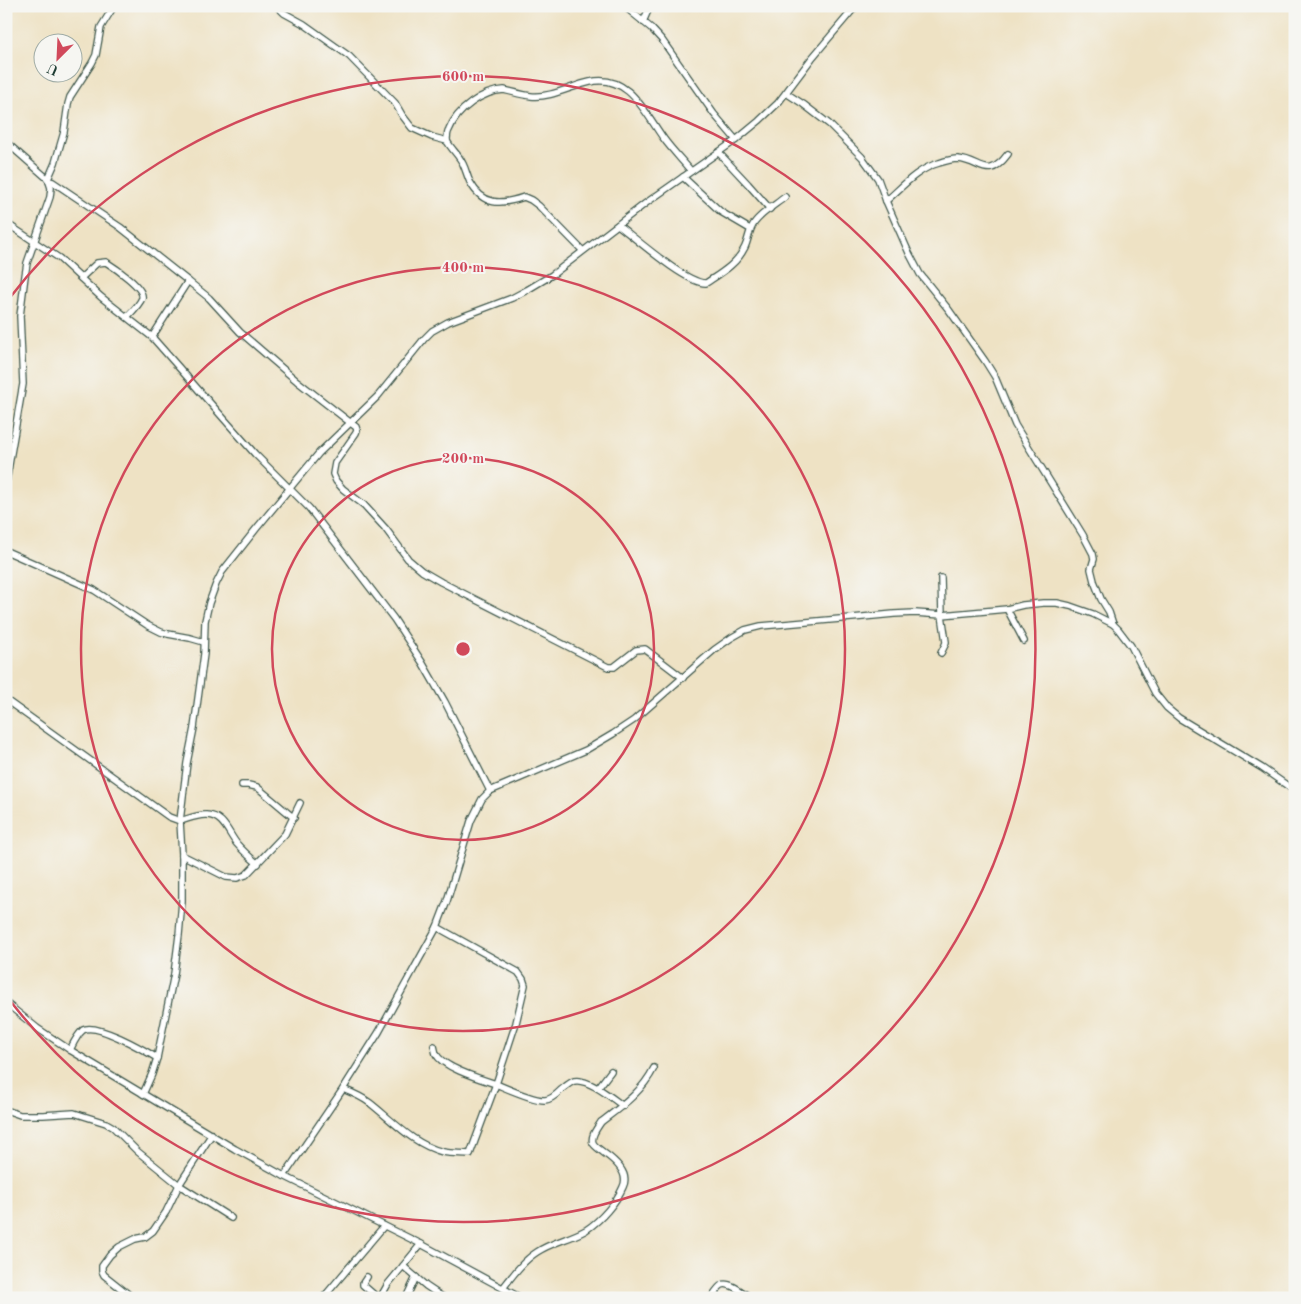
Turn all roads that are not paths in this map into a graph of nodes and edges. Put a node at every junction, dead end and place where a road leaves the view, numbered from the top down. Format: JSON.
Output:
{"nodes":[{"id":1,"x":114,"y":6,"type":"edge"},
{"id":2,"x":277,"y":6,"type":"edge"},
{"id":3,"x":624,"y":6,"type":"edge"},
{"id":4,"x":650,"y":6,"type":"edge"},
{"id":5,"x":856,"y":6,"type":"edge"},
{"id":6,"x":643,"y":22,"type":"junction"},
{"id":7,"x":786,"y":93,"type":"junction"},
{"id":8,"x":736,"y":140,"type":"junction"},
{"id":9,"x":447,"y":141,"type":"junction"},
{"id":10,"x":6,"y":142,"type":"edge"},
{"id":11,"x":719,"y":153,"type":"junction"},
{"id":12,"x":1008,"y":154,"type":"dead end"},
{"id":13,"x":691,"y":171,"type":"junction"},
{"id":14,"x":683,"y":177,"type":"junction"},
{"id":15,"x":48,"y":180,"type":"junction"},
{"id":16,"x":785,"y":198,"type":"dead end"},
{"id":17,"x":886,"y":201,"type":"junction"},
{"id":18,"x":770,"y":209,"type":"junction"},
{"id":19,"x":6,"y":223,"type":"edge"},
{"id":20,"x":618,"y":224,"type":"junction"},
{"id":21,"x":750,"y":229,"type":"junction"},
{"id":22,"x":34,"y":242,"type":"junction"},
{"id":23,"x":582,"y":250,"type":"junction"},
{"id":24,"x":81,"y":278,"type":"junction"},
{"id":25,"x":188,"y":281,"type":"junction"},
{"id":26,"x":127,"y":317,"type":"junction"},
{"id":27,"x":152,"y":337,"type":"junction"},
{"id":28,"x":351,"y":422,"type":"junction"},
{"id":29,"x":6,"y":482,"type":"edge"},
{"id":30,"x":290,"y":488,"type":"junction"},
{"id":31,"x":6,"y":551,"type":"edge"},
{"id":32,"x":941,"y":578,"type":"dead end"},
{"id":33,"x":1007,"y":609,"type":"junction"},
{"id":34,"x":942,"y":616,"type":"junction"},
{"id":35,"x":1113,"y":624,"type":"junction"},
{"id":36,"x":1024,"y":641,"type":"dead end"},
{"id":37,"x":204,"y":642,"type":"junction"},
{"id":38,"x":941,"y":653,"type":"dead end"},
{"id":39,"x":683,"y":678,"type":"junction"},
{"id":40,"x":6,"y":700,"type":"edge"},
{"id":41,"x":242,"y":785,"type":"dead end"},
{"id":42,"x":490,"y":791,"type":"junction"},
{"id":43,"x":1295,"y":791,"type":"edge"},
{"id":44,"x":300,"y":803,"type":"dead end"},
{"id":45,"x":294,"y":818,"type":"junction"},
{"id":46,"x":180,"y":821,"type":"junction"},
{"id":47,"x":182,"y":855,"type":"junction"},
{"id":48,"x":258,"y":864,"type":"junction"},
{"id":49,"x":437,"y":927,"type":"junction"},
{"id":50,"x":6,"y":1003,"type":"edge"},
{"id":51,"x":434,"y":1046,"type":"dead end"},
{"id":52,"x":70,"y":1050,"type":"junction"},
{"id":53,"x":157,"y":1058,"type":"junction"},
{"id":54,"x":654,"y":1068,"type":"dead end"},
{"id":55,"x":612,"y":1071,"type":"dead end"},
{"id":56,"x":496,"y":1084,"type":"junction"},
{"id":57,"x":598,"y":1088,"type":"junction"},
{"id":58,"x":343,"y":1089,"type":"junction"},
{"id":59,"x":144,"y":1094,"type":"junction"},
{"id":60,"x":623,"y":1106,"type":"junction"},
{"id":61,"x":6,"y":1110,"type":"edge"},
{"id":62,"x":212,"y":1134,"type":"junction"},
{"id":63,"x":284,"y":1176,"type":"junction"},
{"id":64,"x":179,"y":1185,"type":"junction"},
{"id":65,"x":230,"y":1218,"type":"dead end"},
{"id":66,"x":384,"y":1226,"type":"junction"},
{"id":67,"x":421,"y":1244,"type":"junction"},
{"id":68,"x":403,"y":1266,"type":"junction"},
{"id":69,"x":368,"y":1277,"type":"dead end"},
{"id":70,"x":416,"y":1277,"type":"junction"},
{"id":71,"x":503,"y":1288,"type":"junction"},
{"id":72,"x":129,"y":1298,"type":"edge"},
{"id":73,"x":323,"y":1298,"type":"edge"},
{"id":74,"x":379,"y":1298,"type":"edge"},
{"id":75,"x":406,"y":1298,"type":"edge"},
{"id":76,"x":444,"y":1298,"type":"edge"},
{"id":77,"x":521,"y":1298,"type":"edge"},
{"id":78,"x":711,"y":1298,"type":"edge"},
{"id":79,"x":751,"y":1298,"type":"edge"}],
"edges":[{"from":1,"to":15,"type":"street"},
{"from":2,"to":9,"type":"street"},
{"from":3,"to":6,"type":"street"},
{"from":4,"to":6,"type":"street"},
{"from":5,"to":7,"type":"street"},
{"from":6,"to":8,"type":"street"},
{"from":7,"to":8,"type":"street"},
{"from":7,"to":17,"type":"street"},
{"from":8,"to":11,"type":"street"},
{"from":9,"to":13,"type":"street"},
{"from":9,"to":23,"type":"street"},
{"from":10,"to":15,"type":"street"},
{"from":11,"to":13,"type":"street"},
{"from":11,"to":18,"type":"street"},
{"from":12,"to":17,"type":"street"},
{"from":13,"to":14,"type":"street"},
{"from":14,"to":20,"type":"street"},
{"from":14,"to":21,"type":"street"},
{"from":15,"to":22,"type":"street"},
{"from":15,"to":25,"type":"street"},
{"from":16,"to":18,"type":"street"},
{"from":17,"to":35,"type":"street"},
{"from":18,"to":21,"type":"street"},
{"from":19,"to":22,"type":"street"},
{"from":20,"to":21,"type":"street"},
{"from":20,"to":23,"type":"street"},
{"from":22,"to":24,"type":"street"},
{"from":22,"to":29,"type":"street"},
{"from":23,"to":28,"type":"street"},
{"from":24,"to":26,"type":"street"},
{"from":24,"to":26,"type":"street"},
{"from":25,"to":27,"type":"street"},
{"from":25,"to":28,"type":"street"},
{"from":26,"to":27,"type":"street"},
{"from":27,"to":30,"type":"street"},
{"from":28,"to":30,"type":"street"},
{"from":28,"to":39,"type":"street"},
{"from":30,"to":37,"type":"street"},
{"from":30,"to":42,"type":"street"},
{"from":31,"to":37,"type":"street"},
{"from":32,"to":34,"type":"street"},
{"from":33,"to":34,"type":"street"},
{"from":33,"to":35,"type":"street"},
{"from":33,"to":36,"type":"street"},
{"from":34,"to":38,"type":"street"},
{"from":34,"to":39,"type":"street"},
{"from":35,"to":43,"type":"street"},
{"from":37,"to":46,"type":"street"},
{"from":39,"to":42,"type":"street"},
{"from":40,"to":46,"type":"street"},
{"from":41,"to":45,"type":"street"},
{"from":42,"to":49,"type":"street"},
{"from":44,"to":45,"type":"street"},
{"from":45,"to":48,"type":"street"},
{"from":46,"to":47,"type":"street"},
{"from":46,"to":48,"type":"street"},
{"from":47,"to":48,"type":"street"},
{"from":47,"to":53,"type":"street"},
{"from":49,"to":56,"type":"street"},
{"from":49,"to":58,"type":"street"},
{"from":50,"to":52,"type":"street"},
{"from":51,"to":56,"type":"street"},
{"from":52,"to":53,"type":"street"},
{"from":52,"to":59,"type":"street"},
{"from":53,"to":59,"type":"street"},
{"from":54,"to":60,"type":"street"},
{"from":55,"to":57,"type":"street"},
{"from":56,"to":57,"type":"street"},
{"from":56,"to":58,"type":"street"},
{"from":57,"to":60,"type":"street"},
{"from":58,"to":63,"type":"street"},
{"from":59,"to":62,"type":"street"},
{"from":60,"to":71,"type":"street"},
{"from":61,"to":64,"type":"street"},
{"from":62,"to":63,"type":"street"},
{"from":62,"to":64,"type":"street"},
{"from":63,"to":66,"type":"street"},
{"from":64,"to":65,"type":"street"},
{"from":64,"to":72,"type":"street"},
{"from":66,"to":67,"type":"street"},
{"from":66,"to":73,"type":"street"},
{"from":67,"to":68,"type":"street"},
{"from":67,"to":71,"type":"street"},
{"from":68,"to":70,"type":"street"},
{"from":68,"to":74,"type":"street"},
{"from":69,"to":74,"type":"street"},
{"from":70,"to":75,"type":"street"},
{"from":70,"to":76,"type":"street"},
{"from":71,"to":77,"type":"street"},
{"from":78,"to":79,"type":"street"}]}
